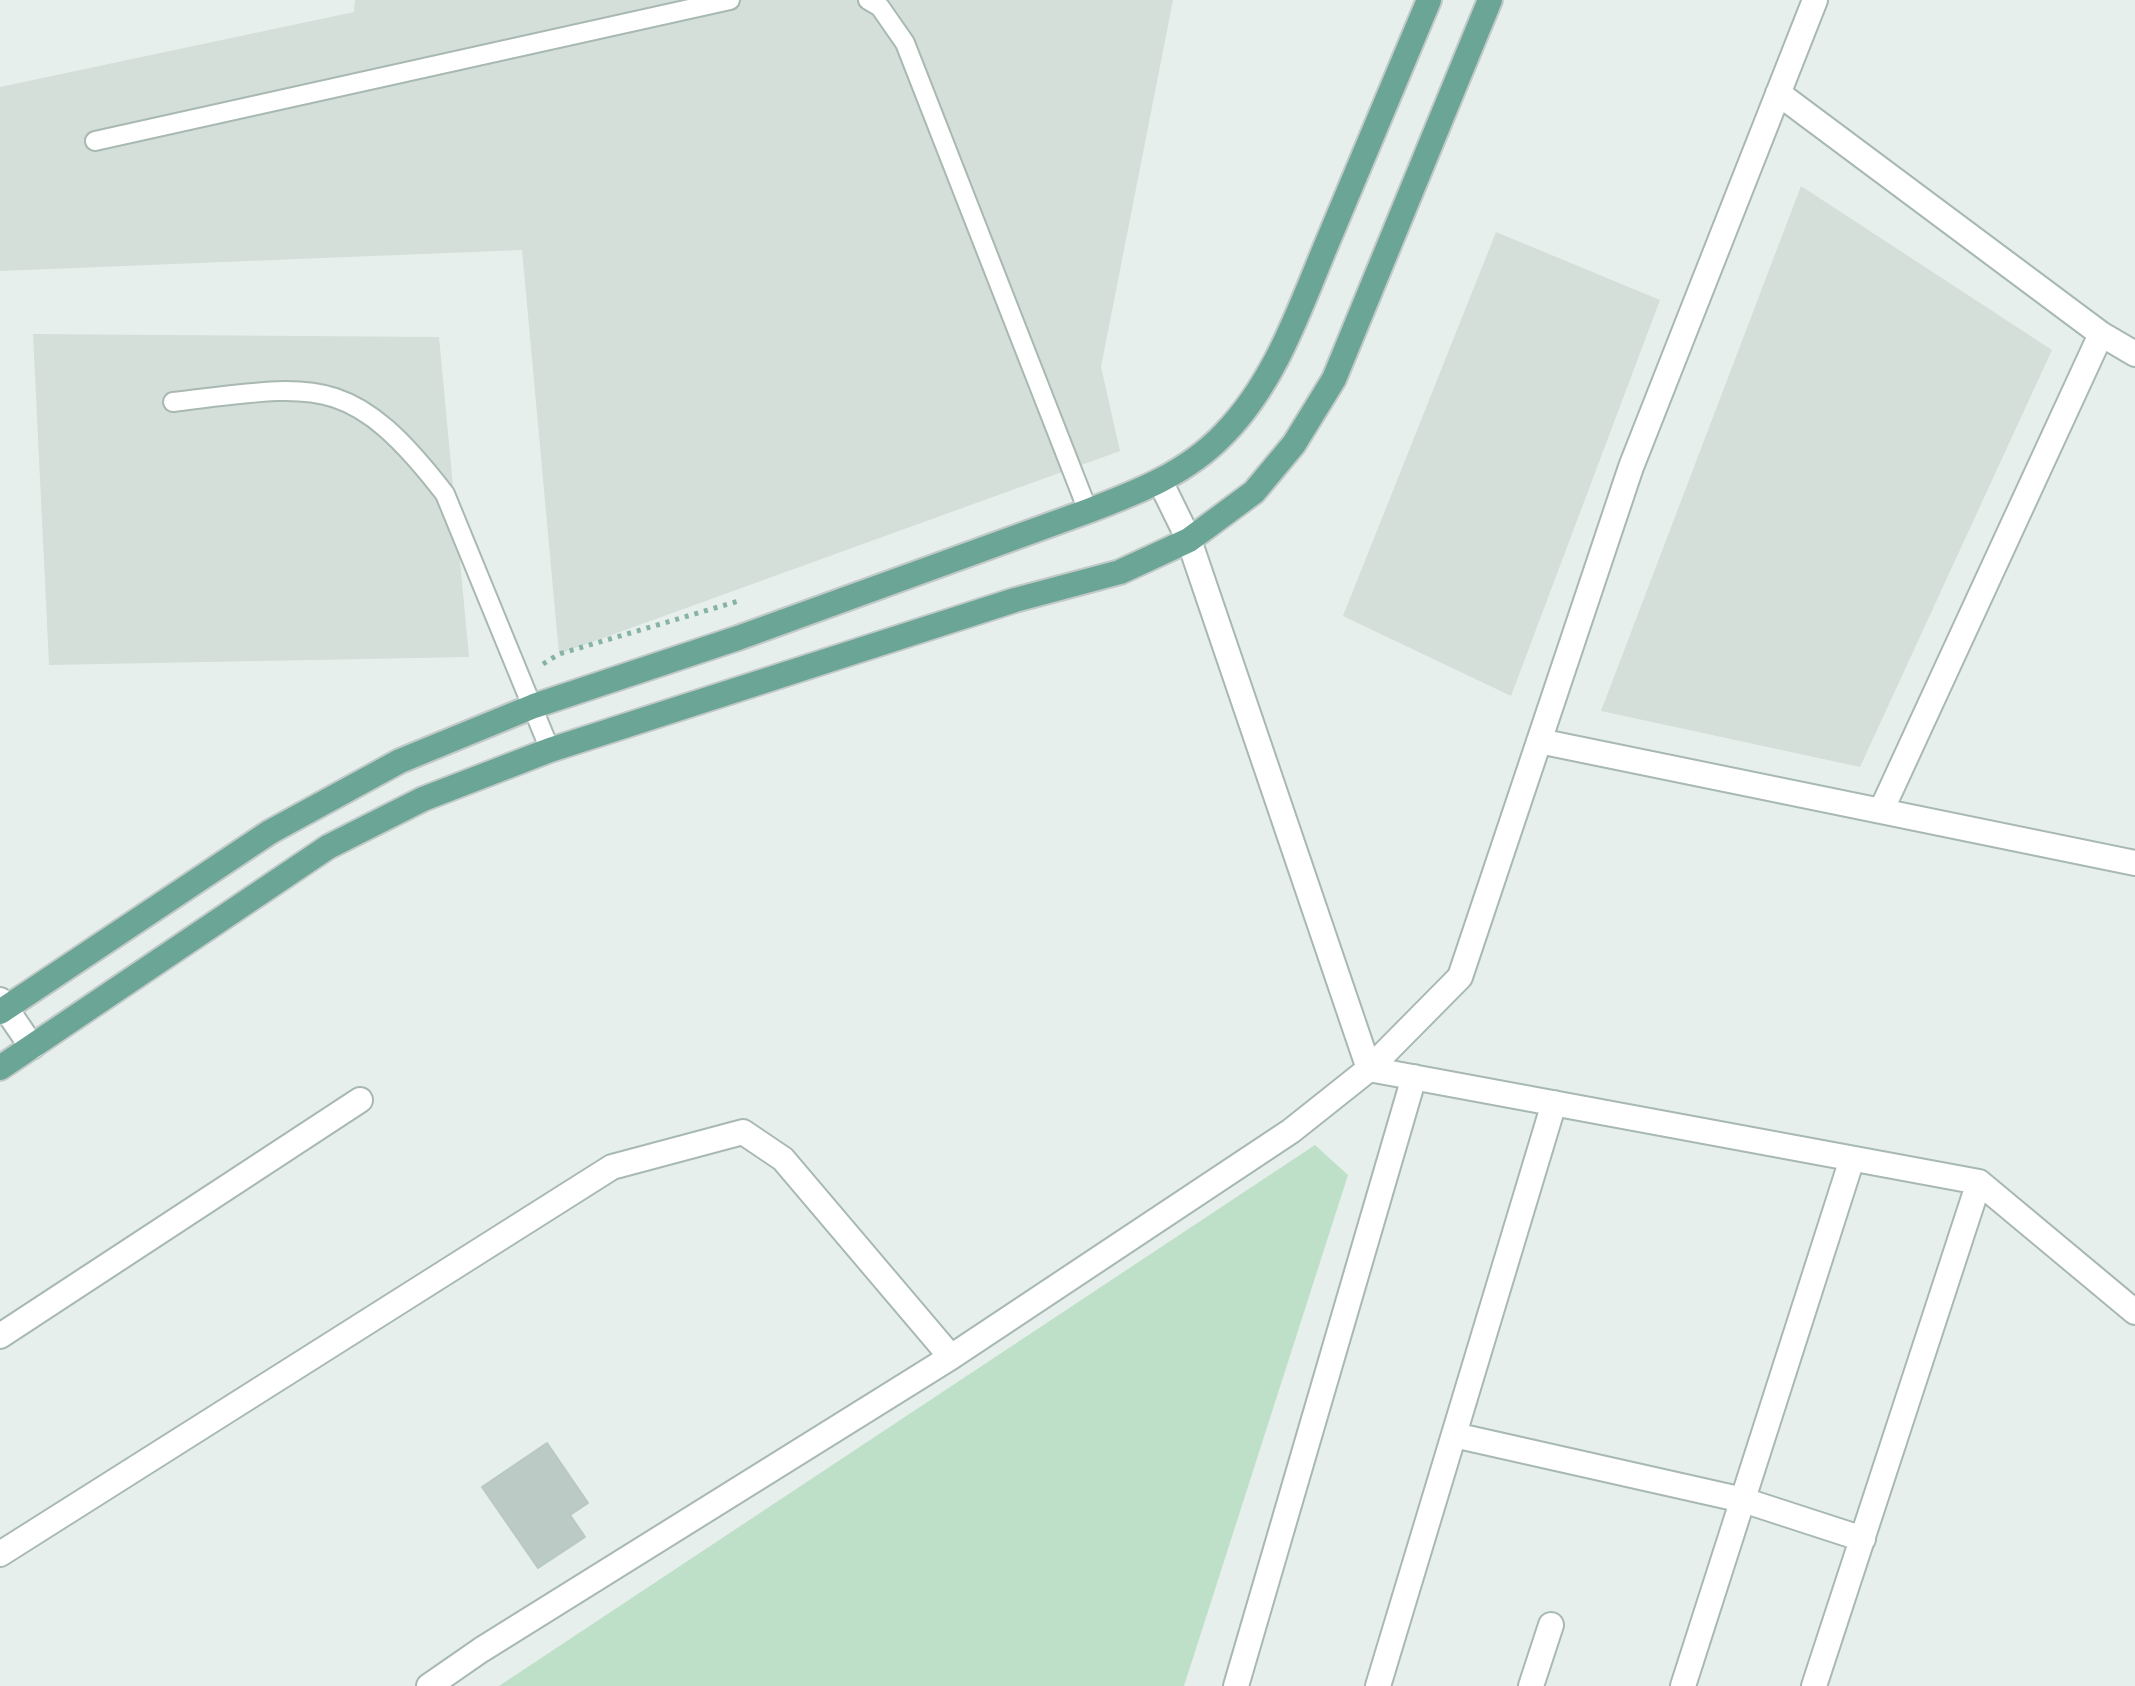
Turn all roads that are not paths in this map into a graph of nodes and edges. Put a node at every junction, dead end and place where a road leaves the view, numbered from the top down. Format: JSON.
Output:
{"nodes":[{"id":1,"x":730,"y":0,"type":"edge"},
{"id":2,"x":868,"y":0,"type":"edge"},
{"id":3,"x":1429,"y":0,"type":"edge"},
{"id":4,"x":1490,"y":0,"type":"edge"},
{"id":5,"x":1815,"y":0,"type":"edge"},
{"id":6,"x":1778,"y":93,"type":"junction"},
{"id":7,"x":95,"y":141,"type":"dead end"},
{"id":8,"x":2101,"y":334,"type":"junction"},
{"id":9,"x":2135,"y":354,"type":"edge"},
{"id":10,"x":173,"y":402,"type":"dead end"},
{"id":11,"x":1160,"y":481,"type":"junction"},
{"id":12,"x":1088,"y":511,"type":"junction"},
{"id":13,"x":1189,"y":540,"type":"junction"},
{"id":14,"x":534,"y":706,"type":"junction"},
{"id":15,"x":1539,"y":741,"type":"junction"},
{"id":16,"x":550,"y":750,"type":"junction"},
{"id":17,"x":1881,"y":811,"type":"junction"},
{"id":18,"x":2135,"y":863,"type":"edge"},
{"id":19,"x":2,"y":1007,"type":"edge"},
{"id":20,"x":32,"y":1047,"type":"junction"},
{"id":21,"x":0,"y":1068,"type":"edge"},
{"id":22,"x":1369,"y":1069,"type":"junction"},
{"id":23,"x":1414,"y":1077,"type":"junction"},
{"id":24,"x":360,"y":1100,"type":"dead end"},
{"id":25,"x":1554,"y":1103,"type":"junction"},
{"id":26,"x":1852,"y":1159,"type":"junction"},
{"id":27,"x":1979,"y":1182,"type":"junction"},
{"id":28,"x":2135,"y":1312,"type":"edge"},
{"id":29,"x":0,"y":1336,"type":"edge"},
{"id":30,"x":951,"y":1357,"type":"junction"},
{"id":31,"x":1454,"y":1435,"type":"junction"},
{"id":32,"x":1743,"y":1500,"type":"junction"},
{"id":33,"x":1863,"y":1539,"type":"junction"},
{"id":34,"x":0,"y":1554,"type":"edge"},
{"id":35,"x":1551,"y":1625,"type":"dead end"},
{"id":36,"x":429,"y":1686,"type":"edge"},
{"id":37,"x":1236,"y":1686,"type":"edge"},
{"id":38,"x":1378,"y":1686,"type":"edge"},
{"id":39,"x":1531,"y":1686,"type":"edge"},
{"id":40,"x":1683,"y":1686,"type":"edge"},
{"id":41,"x":1814,"y":1686,"type":"edge"}],
"edges":[{"from":1,"to":7,"type":"lane"},
{"from":2,"to":12,"type":"lane"},
{"from":3,"to":11,"type":"main road"},
{"from":4,"to":13,"type":"main road"},
{"from":5,"to":6,"type":"street"},
{"from":6,"to":8,"type":"street"},
{"from":6,"to":15,"type":"street"},
{"from":8,"to":9,"type":"street"},
{"from":8,"to":17,"type":"street"},
{"from":10,"to":14,"type":"lane"},
{"from":11,"to":12,"type":"main road"},
{"from":11,"to":13,"type":"street"},
{"from":12,"to":14,"type":"main road"},
{"from":13,"to":16,"type":"main road"},
{"from":13,"to":22,"type":"street"},
{"from":14,"to":16,"type":"lane"},
{"from":14,"to":19,"type":"main road"},
{"from":15,"to":17,"type":"street"},
{"from":15,"to":22,"type":"street"},
{"from":16,"to":20,"type":"main road"},
{"from":17,"to":18,"type":"street"},
{"from":19,"to":20,"type":"street"},
{"from":20,"to":21,"type":"main road"},
{"from":22,"to":23,"type":"street"},
{"from":22,"to":30,"type":"street"},
{"from":23,"to":25,"type":"street"},
{"from":23,"to":37,"type":"street"},
{"from":24,"to":29,"type":"street"},
{"from":25,"to":26,"type":"street"},
{"from":25,"to":31,"type":"street"},
{"from":26,"to":27,"type":"street"},
{"from":26,"to":32,"type":"street"},
{"from":27,"to":28,"type":"street"},
{"from":27,"to":33,"type":"street"},
{"from":30,"to":34,"type":"street"},
{"from":30,"to":36,"type":"street"},
{"from":31,"to":32,"type":"street"},
{"from":31,"to":38,"type":"street"},
{"from":32,"to":33,"type":"street"},
{"from":32,"to":40,"type":"street"},
{"from":33,"to":41,"type":"street"},
{"from":35,"to":39,"type":"street"}]}
